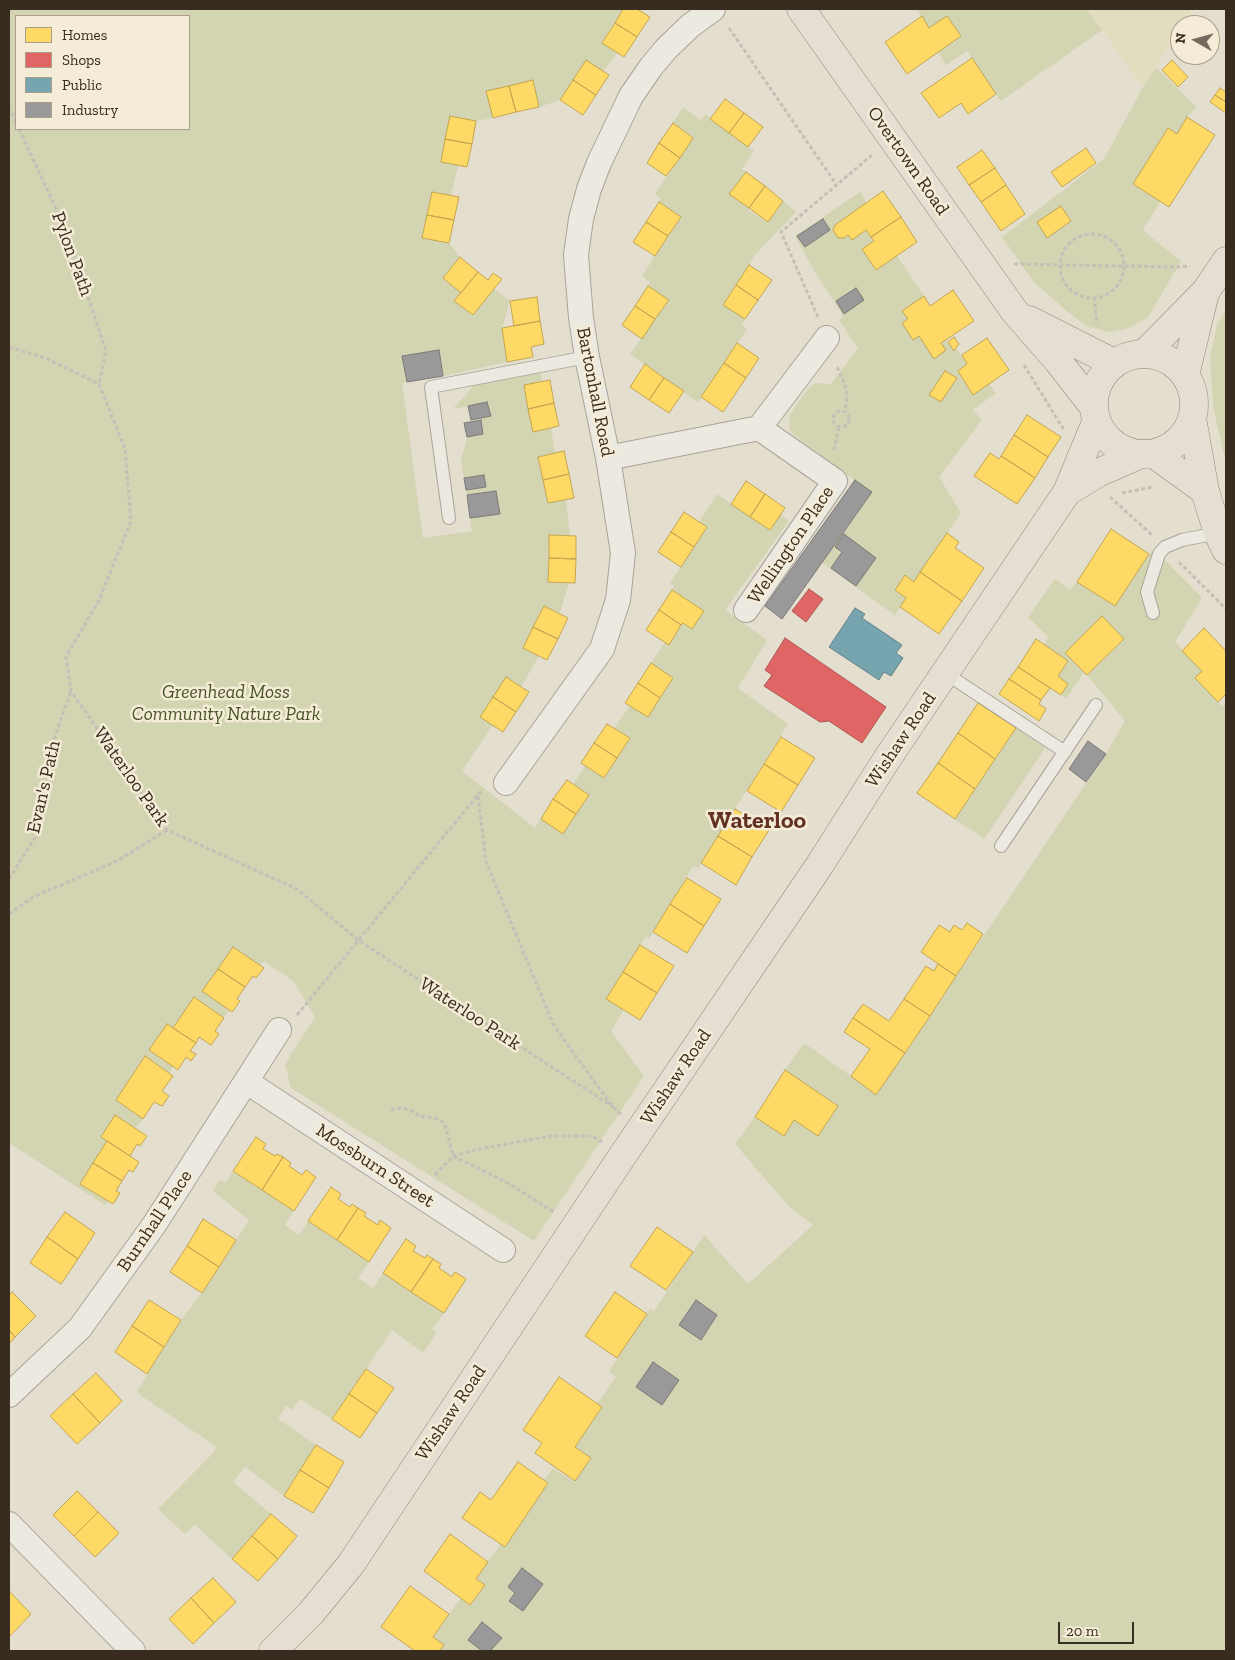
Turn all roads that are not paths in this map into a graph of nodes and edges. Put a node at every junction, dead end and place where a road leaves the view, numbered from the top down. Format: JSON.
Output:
{"nodes":[{"id":1,"x":801,"y":9,"type":"edge"},
{"id":2,"x":720,"y":17,"type":"edge"},
{"id":3,"x":1226,"y":262,"type":"edge"},
{"id":4,"x":1206,"y":291,"type":"junction"},
{"id":5,"x":1015,"y":312,"type":"junction"},
{"id":6,"x":827,"y":338,"type":"road end"},
{"id":7,"x":1145,"y":353,"type":"junction"},
{"id":8,"x":587,"y":356,"type":"junction"},
{"id":9,"x":1114,"y":363,"type":"junction"},
{"id":10,"x":1185,"y":375,"type":"junction"},
{"id":11,"x":1095,"y":414,"type":"junction"},
{"id":12,"x":1192,"y":418,"type":"junction"},
{"id":13,"x":759,"y":428,"type":"junction"},
{"id":14,"x":1147,"y":454,"type":"junction"},
{"id":15,"x":608,"y":458,"type":"junction"},
{"id":16,"x":1205,"y":491,"type":"junction"},
{"id":17,"x":1068,"y":492,"type":"junction"},
{"id":18,"x":449,"y":518,"type":"dead end"},
{"id":19,"x":1222,"y":542,"type":"edge"},
{"id":20,"x":746,"y":610,"type":"dead end"},
{"id":21,"x":1152,"y":613,"type":"dead end"},
{"id":22,"x":945,"y":673,"type":"junction"},
{"id":23,"x":1096,"y":705,"type":"dead end"},
{"id":24,"x":1065,"y":752,"type":"junction"},
{"id":25,"x":506,"y":783,"type":"road end"},
{"id":26,"x":1001,"y":846,"type":"dead end"},
{"id":27,"x":280,"y":1030,"type":"road end"},
{"id":28,"x":246,"y":1082,"type":"junction"},
{"id":29,"x":503,"y":1250,"type":"dead end"},
{"id":30,"x":9,"y":1395,"type":"edge"},
{"id":31,"x":9,"y":1524,"type":"edge"},
{"id":32,"x":133,"y":1651,"type":"edge"},
{"id":33,"x":273,"y":1651,"type":"edge"}],
"edges":[{"from":1,"to":5,"type":"main road","name":"Overtown Road"},
{"from":2,"to":8,"type":"street","name":"Bartonhall Road"},
{"from":3,"to":4,"type":"main road"},
{"from":4,"to":7,"type":"main road"},
{"from":4,"to":10,"type":"main road"},
{"from":5,"to":9,"type":"main road","name":"Overtown Road"},
{"from":5,"to":11,"type":"main road","name":"Overtown Road"},
{"from":6,"to":13,"type":"street"},
{"from":7,"to":9,"type":"main road"},
{"from":7,"to":10,"type":"main road"},
{"from":8,"to":15,"type":"street","name":"Bartonhall Road"},
{"from":8,"to":18,"type":"lane"},
{"from":9,"to":11,"type":"main road"},
{"from":10,"to":12,"type":"main road"},
{"from":11,"to":14,"type":"main road"},
{"from":11,"to":17,"type":"main road","name":"Wishaw Road"},
{"from":12,"to":14,"type":"main road"},
{"from":12,"to":16,"type":"main road"},
{"from":13,"to":15,"type":"street"},
{"from":13,"to":20,"type":"street","name":"Wellington Place"},
{"from":14,"to":16,"type":"main road"},
{"from":14,"to":17,"type":"main road","name":"Wishaw Road"},
{"from":15,"to":25,"type":"street","name":"Bartonhall Road"},
{"from":16,"to":19,"type":"main road"},
{"from":17,"to":22,"type":"main road","name":"Wishaw Road"},
{"from":19,"to":21,"type":"lane"},
{"from":22,"to":24,"type":"lane"},
{"from":22,"to":33,"type":"main road","name":"Wishaw Road"},
{"from":23,"to":24,"type":"lane"},
{"from":24,"to":26,"type":"lane"},
{"from":27,"to":28,"type":"street","name":"Burnhall Place"},
{"from":28,"to":29,"type":"street","name":"Mossburn Street"},
{"from":28,"to":30,"type":"street","name":"Burnhall Place"},
{"from":31,"to":32,"type":"street"}]}
